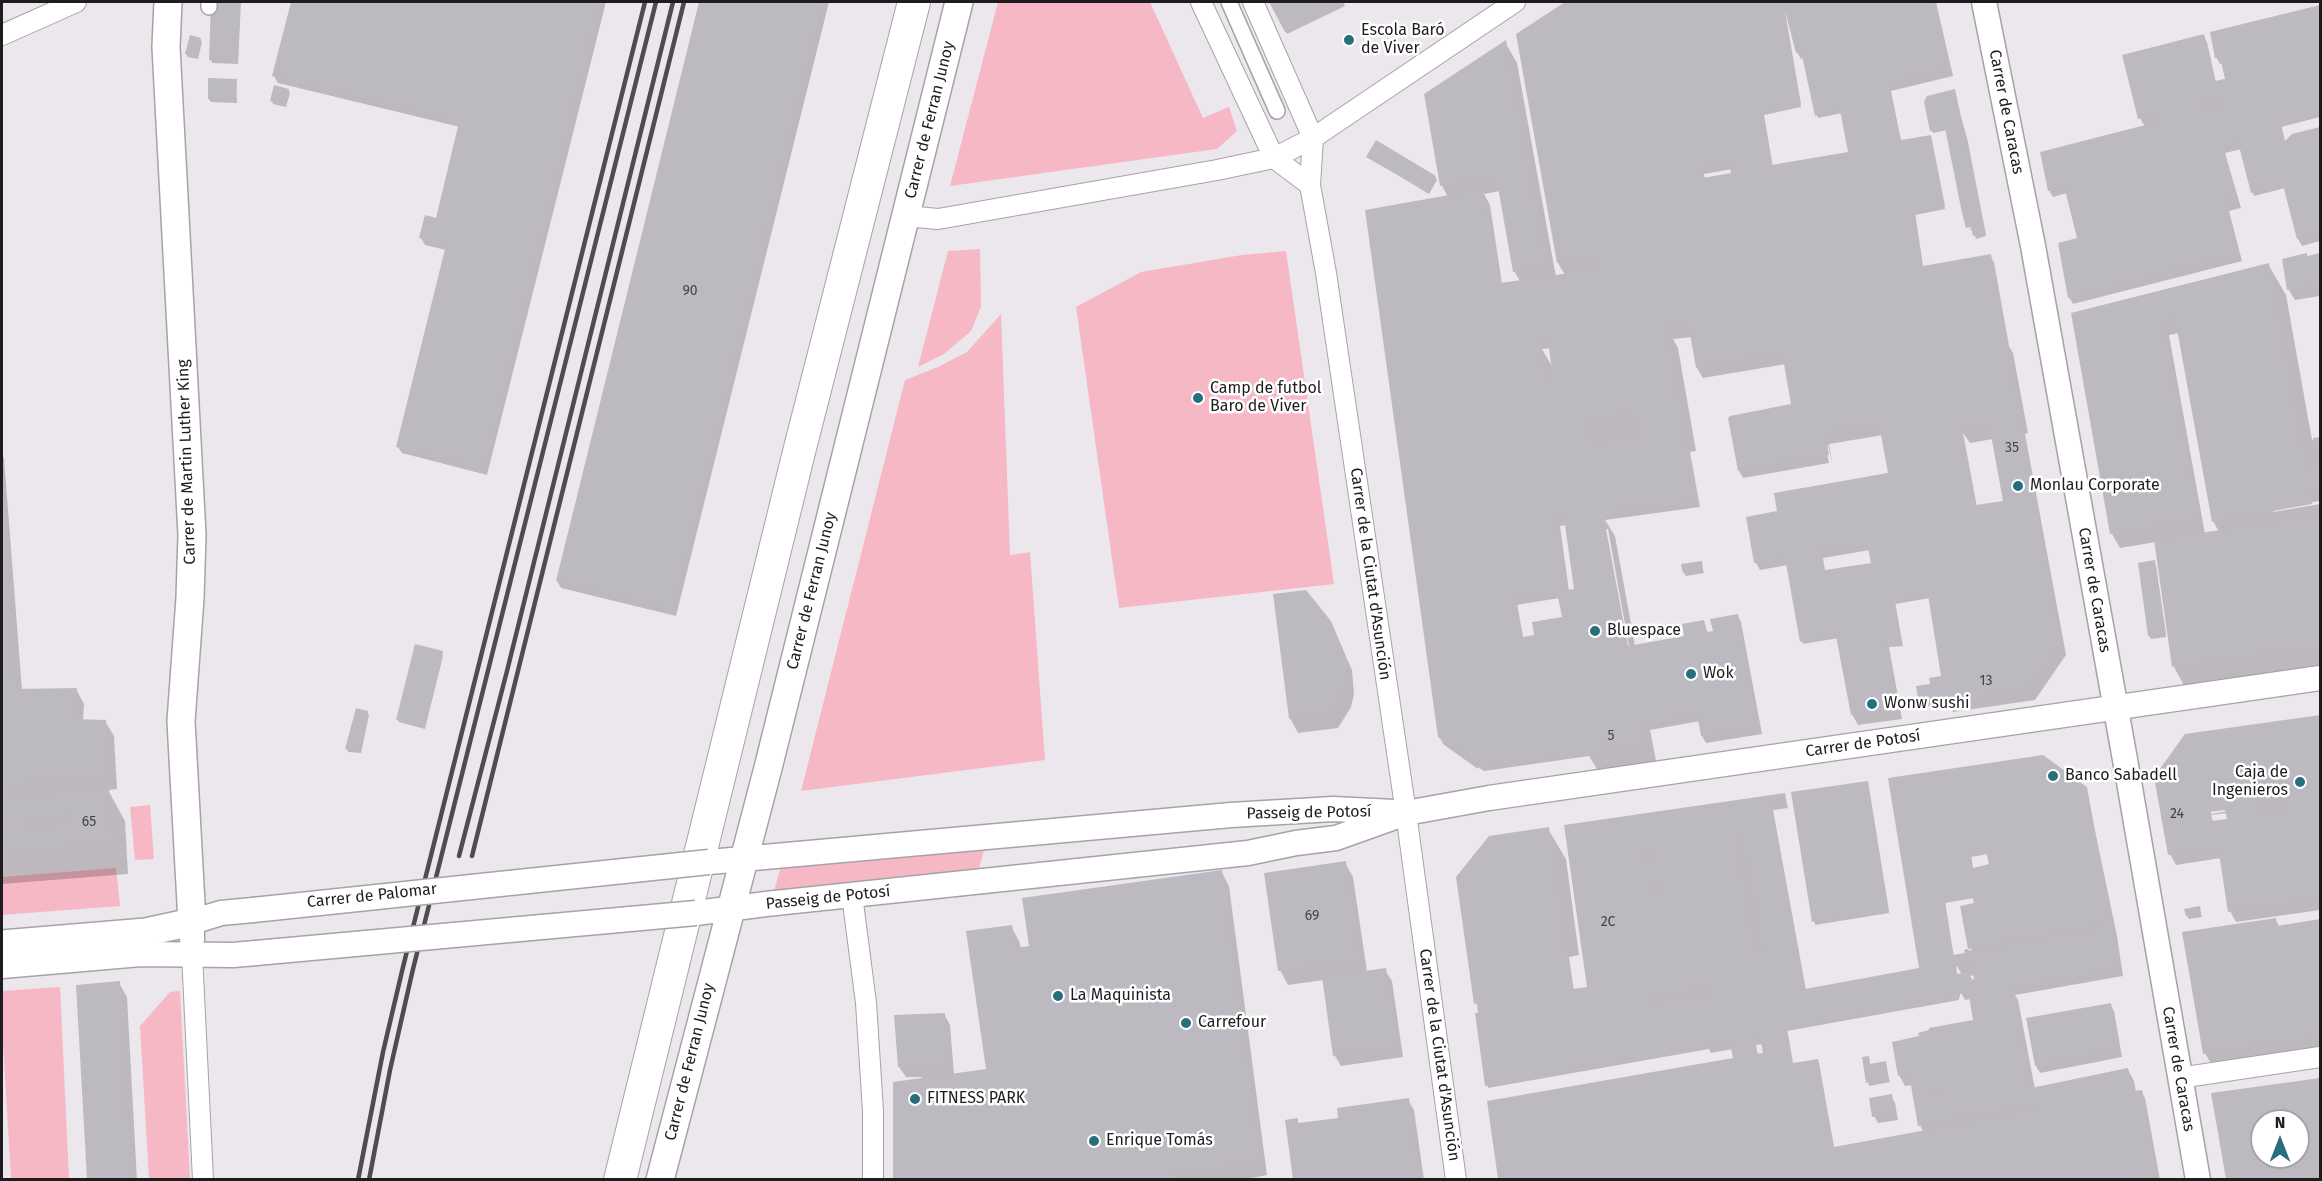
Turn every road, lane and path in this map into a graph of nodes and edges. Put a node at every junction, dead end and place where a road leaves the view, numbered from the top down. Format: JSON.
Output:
{"nodes":[{"id":1,"x":76,"y":2,"type":"edge"},
{"id":2,"x":168,"y":2,"type":"edge"},
{"id":3,"x":914,"y":2,"type":"edge"},
{"id":4,"x":959,"y":2,"type":"edge"},
{"id":5,"x":1201,"y":2,"type":"edge"},
{"id":6,"x":1229,"y":2,"type":"edge"},
{"id":7,"x":1253,"y":2,"type":"edge"},
{"id":8,"x":1515,"y":2,"type":"edge"},
{"id":9,"x":1984,"y":2,"type":"edge"},
{"id":10,"x":2,"y":35,"type":"edge"},
{"id":11,"x":1277,"y":111,"type":"dead end"},
{"id":12,"x":1313,"y":138,"type":"junction"},
{"id":13,"x":1274,"y":158,"type":"junction"},
{"id":14,"x":1310,"y":185,"type":"junction"},
{"id":15,"x":906,"y":216,"type":"junction"},
{"id":16,"x":2320,"y":678,"type":"edge"},
{"id":17,"x":2115,"y":708,"type":"junction"},
{"id":18,"x":1406,"y":813,"type":"junction"},
{"id":19,"x":744,"y":859,"type":"junction"},
{"id":20,"x":852,"y":895,"type":"junction"},
{"id":21,"x":729,"y":909,"type":"junction"},
{"id":22,"x":192,"y":922,"type":"junction"},
{"id":23,"x":2,"y":944,"type":"edge"},
{"id":24,"x":192,"y":954,"type":"junction"},
{"id":25,"x":2,"y":966,"type":"edge"},
{"id":26,"x":2320,"y":1057,"type":"edge"},
{"id":27,"x":2180,"y":1078,"type":"junction"},
{"id":28,"x":203,"y":1179,"type":"edge"},
{"id":29,"x":620,"y":1179,"type":"edge"},
{"id":30,"x":660,"y":1179,"type":"edge"},
{"id":31,"x":873,"y":1179,"type":"edge"},
{"id":32,"x":1456,"y":1179,"type":"edge"},
{"id":33,"x":2198,"y":1179,"type":"edge"}],
"edges":[{"from":1,"to":10,"type":"street"},
{"from":2,"to":22,"type":"main road","name":"Carrer de Martin Luther King"},
{"from":3,"to":29,"type":"highway"},
{"from":4,"to":15,"type":"main road","name":"Carrer de Ferran Junoy"},
{"from":5,"to":13,"type":"street"},
{"from":6,"to":11,"type":"street"},
{"from":7,"to":12,"type":"street"},
{"from":8,"to":12,"type":"street"},
{"from":9,"to":17,"type":"street","name":"Carrer de Caracas"},
{"from":12,"to":13,"type":"street"},
{"from":12,"to":14,"type":"street","name":"Carrer de la Ciutat d'Asunción"},
{"from":13,"to":14,"type":"street"},
{"from":13,"to":15,"type":"street"},
{"from":14,"to":18,"type":"street","name":"Carrer de la Ciutat d'Asunción"},
{"from":15,"to":19,"type":"main road","name":"Carrer de Ferran Junoy"},
{"from":16,"to":17,"type":"street","name":"Carrer de Potosí"},
{"from":17,"to":18,"type":"street","name":"Carrer de Potosí"},
{"from":17,"to":27,"type":"street","name":"Carrer de Caracas"},
{"from":18,"to":19,"type":"street","name":"Passeig de Potosí"},
{"from":18,"to":20,"type":"street","name":"Passeig de Potosí"},
{"from":18,"to":32,"type":"street","name":"Carrer de la Ciutat d'Asunción"},
{"from":19,"to":21,"type":"main road","name":"Carrer de Ferran Junoy"},
{"from":19,"to":22,"type":"street","name":"Carrer de Palomar","bridge":true},
{"from":20,"to":21,"type":"street","name":"Passeig de Potosí"},
{"from":20,"to":31,"type":"street"},
{"from":21,"to":24,"type":"street","bridge":true},
{"from":21,"to":30,"type":"main road","name":"Carrer de Ferran Junoy"},
{"from":22,"to":23,"type":"main road","name":"Carrer de Palomar"},
{"from":22,"to":24,"type":"street"},
{"from":24,"to":25,"type":"street"},
{"from":24,"to":28,"type":"street"},
{"from":26,"to":27,"type":"street"},
{"from":27,"to":33,"type":"street","name":"Carrer de Caracas"}]}
